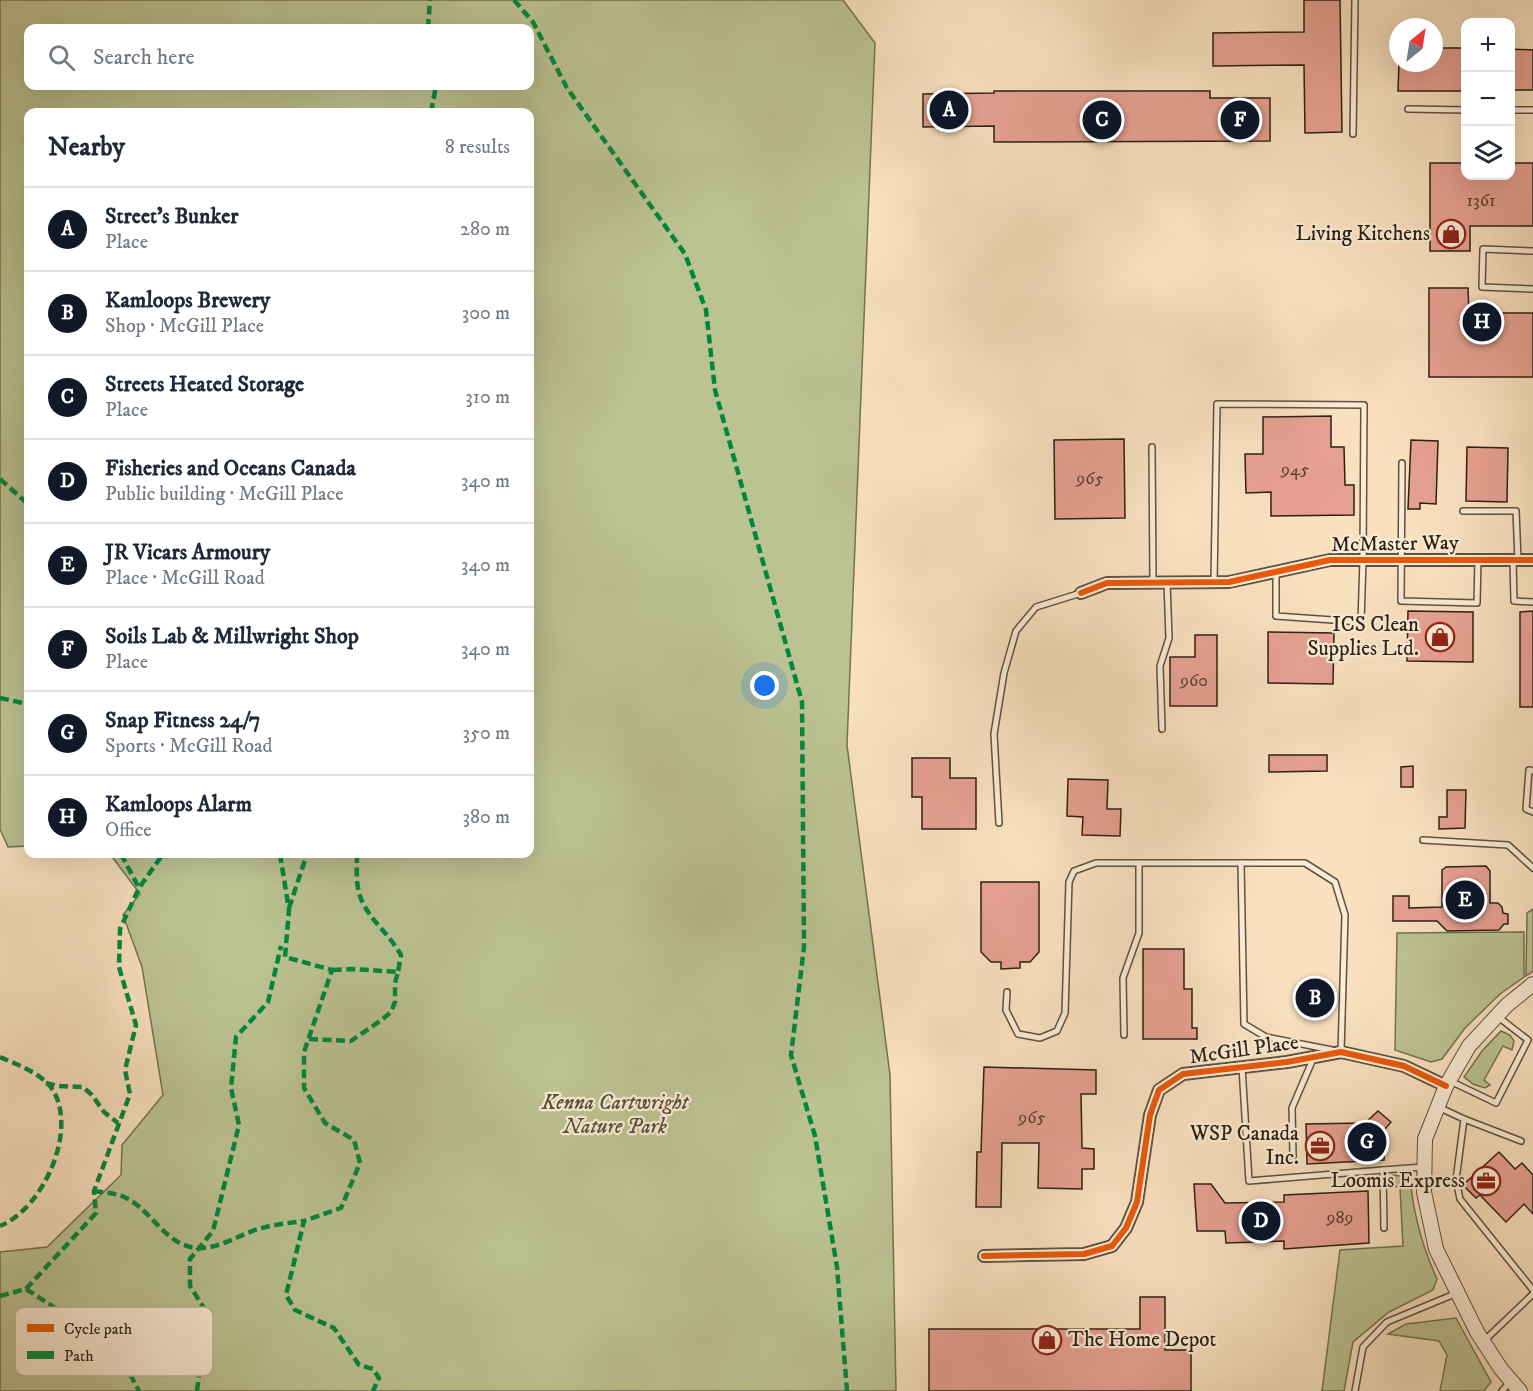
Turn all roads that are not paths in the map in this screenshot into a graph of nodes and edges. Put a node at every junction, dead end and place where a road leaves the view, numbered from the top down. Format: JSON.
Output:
{"nodes":[{"id":1,"x":1356,"y":0,"type":"edge"},
{"id":2,"x":1408,"y":109,"type":"dead end"},
{"id":3,"x":1461,"y":110,"type":"edge"},
{"id":4,"x":1515,"y":110,"type":"edge"},
{"id":5,"x":1533,"y":111,"type":"edge"},
{"id":6,"x":1353,"y":134,"type":"dead end"},
{"id":7,"x":1533,"y":251,"type":"edge"},
{"id":8,"x":1533,"y":289,"type":"edge"},
{"id":9,"x":1152,"y":447,"type":"dead end"},
{"id":10,"x":1402,"y":463,"type":"dead end"},
{"id":11,"x":1463,"y":511,"type":"dead end"},
{"id":12,"x":1363,"y":560,"type":"junction"},
{"id":13,"x":1402,"y":560,"type":"junction"},
{"id":14,"x":1478,"y":560,"type":"junction"},
{"id":15,"x":1515,"y":560,"type":"junction"},
{"id":16,"x":1533,"y":560,"type":"edge"},
{"id":17,"x":1276,"y":572,"type":"junction"},
{"id":18,"x":1153,"y":582,"type":"junction"},
{"id":19,"x":1167,"y":582,"type":"junction"},
{"id":20,"x":1214,"y":582,"type":"junction"},
{"id":21,"x":1081,"y":592,"type":"joint"},
{"id":22,"x":1533,"y":602,"type":"edge"},
{"id":23,"x":1162,"y":729,"type":"dead end"},
{"id":24,"x":1533,"y":771,"type":"edge"},
{"id":25,"x":1533,"y":812,"type":"edge"},
{"id":26,"x":999,"y":824,"type":"dead end"},
{"id":27,"x":1423,"y":840,"type":"dead end"},
{"id":28,"x":1140,"y":863,"type":"junction"},
{"id":29,"x":1241,"y":863,"type":"junction"},
{"id":30,"x":1533,"y":868,"type":"edge"},
{"id":31,"x":1531,"y":988,"type":"edge"},
{"id":32,"x":1007,"y":992,"type":"dead end"},
{"id":33,"x":1497,"y":1016,"type":"junction"},
{"id":34,"x":1124,"y":1035,"type":"dead end"},
{"id":35,"x":1341,"y":1052,"type":"junction"},
{"id":36,"x":1313,"y":1057,"type":"junction"},
{"id":37,"x":1242,"y":1067,"type":"junction"},
{"id":38,"x":1447,"y":1084,"type":"junction"},
{"id":39,"x":1438,"y":1107,"type":"junction"},
{"id":40,"x":1464,"y":1119,"type":"junction"},
{"id":41,"x":1521,"y":1142,"type":"dead end"},
{"id":42,"x":1293,"y":1156,"type":"dead end"},
{"id":43,"x":1425,"y":1167,"type":"junction"},
{"id":44,"x":1383,"y":1170,"type":"junction"},
{"id":45,"x":1384,"y":1228,"type":"dead end"},
{"id":46,"x":984,"y":1256,"type":"dead end"},
{"id":47,"x":1533,"y":1292,"type":"edge"},
{"id":48,"x":1457,"y":1293,"type":"junction"},
{"id":49,"x":1484,"y":1341,"type":"junction"},
{"id":50,"x":1511,"y":1388,"type":"edge"},
{"id":51,"x":1355,"y":1391,"type":"edge"}],
"edges":[{"from":1,"to":6,"type":"lane"},
{"from":2,"to":3,"type":"lane"},
{"from":4,"to":5,"type":"lane"},
{"from":7,"to":8,"type":"lane"},
{"from":9,"to":18,"type":"lane"},
{"from":10,"to":13,"type":"lane"},
{"from":11,"to":15,"type":"lane"},
{"from":12,"to":13,"type":"street","name":"McMaster Way"},
{"from":12,"to":17,"type":"street","name":"McMaster Way"},
{"from":12,"to":17,"type":"lane"},
{"from":12,"to":20,"type":"lane"},
{"from":13,"to":14,"type":"street","name":"McMaster Way"},
{"from":13,"to":14,"type":"lane"},
{"from":14,"to":15,"type":"street","name":"McMaster Way"},
{"from":15,"to":16,"type":"street","name":"McMaster Way"},
{"from":15,"to":22,"type":"lane"},
{"from":17,"to":20,"type":"street","name":"McMaster Way"},
{"from":18,"to":19,"type":"street","name":"McMaster Way"},
{"from":18,"to":21,"type":"street","name":"McMaster Way"},
{"from":19,"to":20,"type":"street","name":"McMaster Way"},
{"from":19,"to":23,"type":"lane"},
{"from":21,"to":26,"type":"lane"},
{"from":24,"to":25,"type":"lane"},
{"from":27,"to":30,"type":"lane"},
{"from":28,"to":29,"type":"lane"},
{"from":28,"to":32,"type":"lane"},
{"from":28,"to":34,"type":"lane"},
{"from":29,"to":35,"type":"lane"},
{"from":29,"to":35,"type":"lane"},
{"from":31,"to":33,"type":"street"},
{"from":33,"to":38,"type":"street"},
{"from":33,"to":38,"type":"lane"},
{"from":35,"to":36,"type":"street","name":"McGill Place"},
{"from":35,"to":38,"type":"street","name":"McGill Place"},
{"from":36,"to":37,"type":"street","name":"McGill Place"},
{"from":36,"to":42,"type":"lane"},
{"from":37,"to":44,"type":"lane"},
{"from":37,"to":46,"type":"street","name":"McGill Place"},
{"from":38,"to":39,"type":"street"},
{"from":39,"to":40,"type":"lane"},
{"from":39,"to":43,"type":"street"},
{"from":40,"to":41,"type":"lane"},
{"from":40,"to":47,"type":"lane"},
{"from":43,"to":44,"type":"lane"},
{"from":43,"to":48,"type":"street"},
{"from":44,"to":45,"type":"lane"},
{"from":47,"to":49,"type":"lane"},
{"from":48,"to":49,"type":"street"},
{"from":48,"to":51,"type":"lane"},
{"from":49,"to":50,"type":"street"}]}
